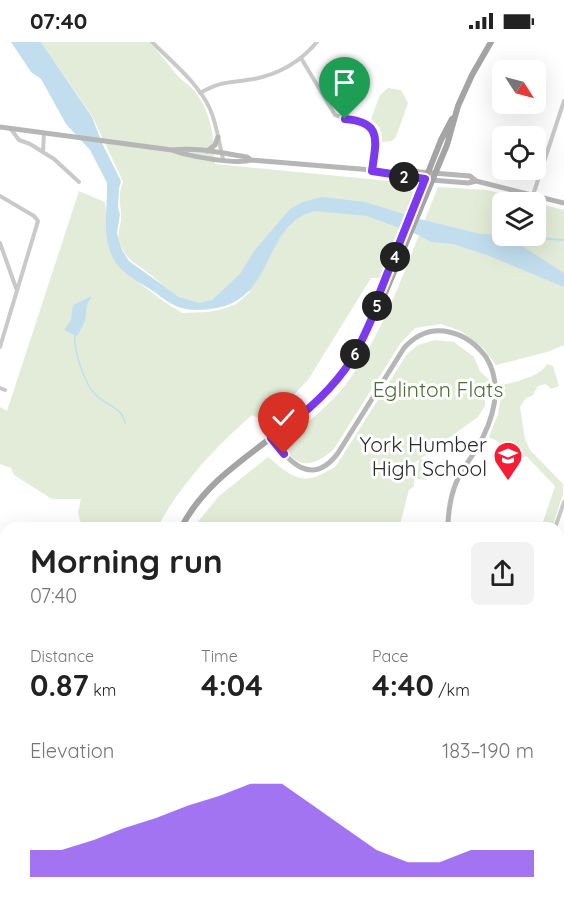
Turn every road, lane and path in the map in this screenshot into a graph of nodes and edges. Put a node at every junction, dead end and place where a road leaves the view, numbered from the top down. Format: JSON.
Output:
{"nodes":[{"id":1,"x":152,"y":42,"type":"edge"},
{"id":2,"x":317,"y":42,"type":"edge"},
{"id":3,"x":491,"y":42,"type":"edge"},
{"id":4,"x":163,"y":43,"type":"edge"},
{"id":5,"x":158,"y":47,"type":"junction"},
{"id":6,"x":301,"y":58,"type":"junction"},
{"id":7,"x":200,"y":93,"type":"junction"},
{"id":8,"x":564,"y":101,"type":"edge"},
{"id":9,"x":0,"y":127,"type":"edge"},
{"id":10,"x":10,"y":128,"type":"junction"},
{"id":11,"x":44,"y":133,"type":"junction"},
{"id":12,"x":218,"y":137,"type":"junction"},
{"id":13,"x":172,"y":150,"type":"junction"},
{"id":14,"x":207,"y":151,"type":"junction"},
{"id":15,"x":43,"y":152,"type":"junction"},
{"id":16,"x":221,"y":153,"type":"junction"},
{"id":17,"x":223,"y":159,"type":"junction"},
{"id":18,"x":251,"y":160,"type":"junction"},
{"id":19,"x":372,"y":171,"type":"junction"},
{"id":20,"x":430,"y":176,"type":"junction"},
{"id":21,"x":80,"y":182,"type":"dead end"},
{"id":22,"x":520,"y":192,"type":"edge"},
{"id":23,"x":533,"y":192,"type":"edge"},
{"id":24,"x":0,"y":196,"type":"edge"},
{"id":25,"x":546,"y":199,"type":"edge"},
{"id":26,"x":564,"y":204,"type":"edge"},
{"id":27,"x":0,"y":243,"type":"edge"},
{"id":28,"x":16,"y":289,"type":"junction"},
{"id":29,"x":0,"y":347,"type":"edge"},
{"id":30,"x":271,"y":438,"type":"junction"},
{"id":31,"x":564,"y":502,"type":"edge"},
{"id":32,"x":184,"y":522,"type":"edge"},
{"id":33,"x":448,"y":522,"type":"edge"},
{"id":34,"x":557,"y":522,"type":"edge"}],
"edges":[{"from":1,"to":5,"type":"street"},
{"from":2,"to":6,"type":"street"},
{"from":3,"to":20,"type":"main road"},
{"from":4,"to":5,"type":"street"},
{"from":5,"to":7,"type":"street"},
{"from":6,"to":7,"type":"street"},
{"from":6,"to":19,"type":"street"},
{"from":7,"to":12,"type":"street"},
{"from":8,"to":23,"type":"street"},
{"from":9,"to":10,"type":"main road"},
{"from":10,"to":11,"type":"main road"},
{"from":10,"to":15,"type":"street"},
{"from":11,"to":13,"type":"main road"},
{"from":11,"to":15,"type":"street"},
{"from":12,"to":14,"type":"main road"},
{"from":12,"to":16,"type":"street"},
{"from":13,"to":14,"type":"main road"},
{"from":13,"to":17,"type":"main road"},
{"from":14,"to":16,"type":"main road"},
{"from":15,"to":21,"type":"street"},
{"from":16,"to":17,"type":"street"},
{"from":16,"to":18,"type":"main road"},
{"from":17,"to":18,"type":"main road"},
{"from":18,"to":19,"type":"main road"},
{"from":19,"to":20,"type":"main road"},
{"from":20,"to":22,"type":"main road"},
{"from":20,"to":30,"type":"main road"},
{"from":24,"to":28,"type":"street"},
{"from":25,"to":26,"type":"main road"},
{"from":27,"to":28,"type":"street"},
{"from":28,"to":29,"type":"street"},
{"from":30,"to":32,"type":"main road"},
{"from":30,"to":33,"type":"main road"},
{"from":31,"to":34,"type":"street"}]}
